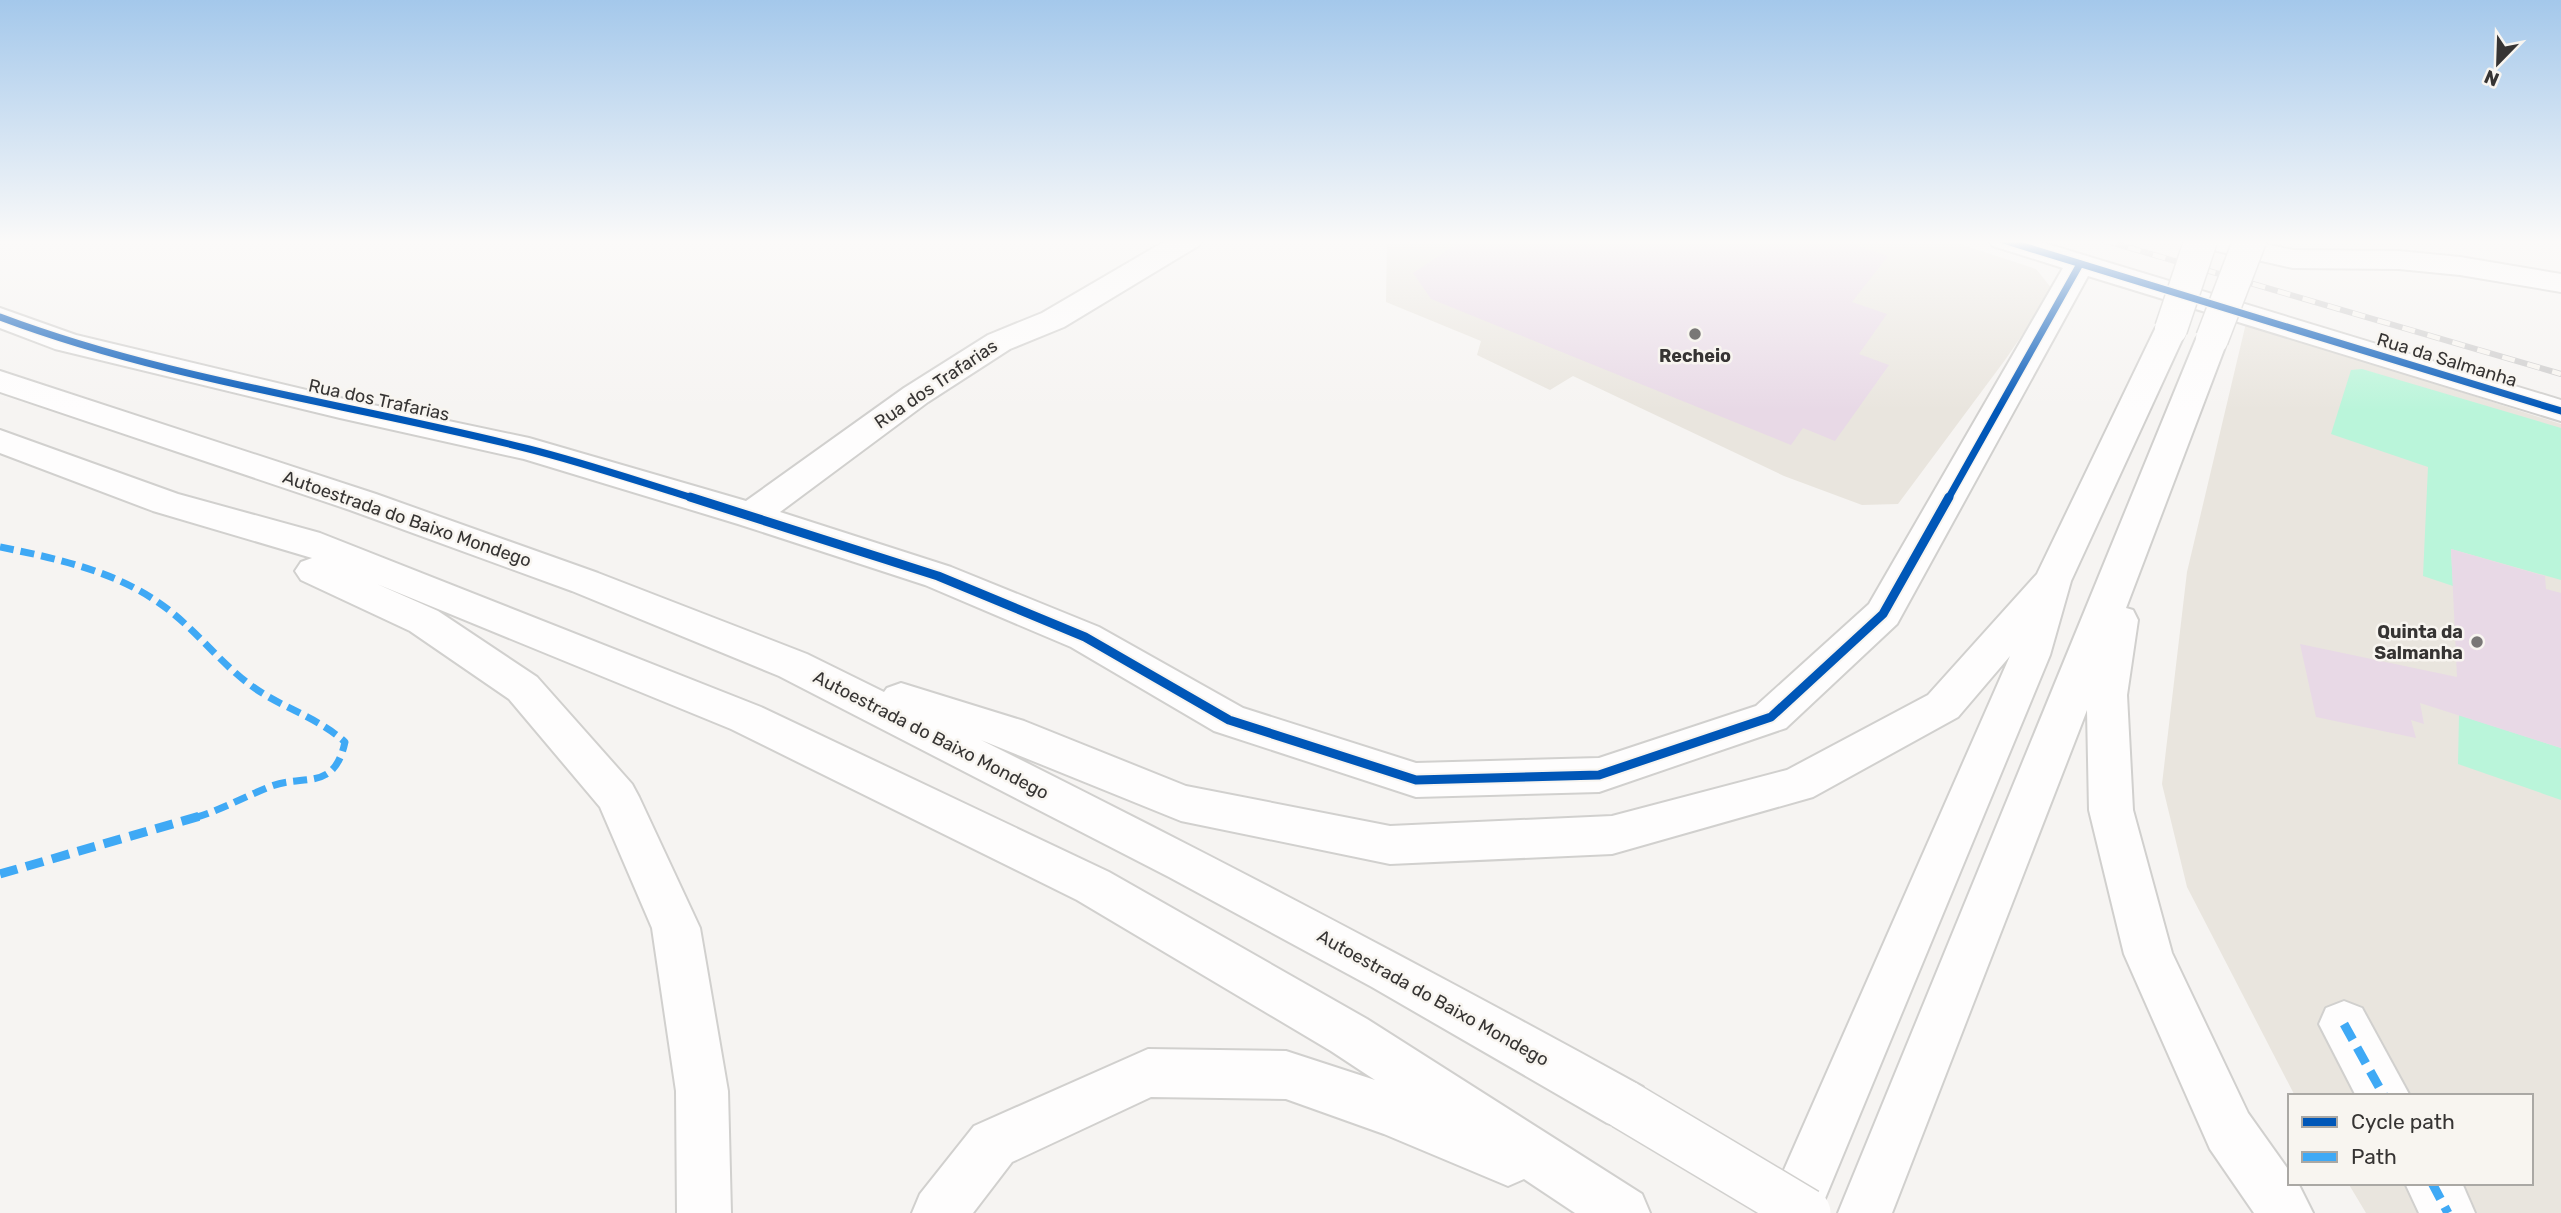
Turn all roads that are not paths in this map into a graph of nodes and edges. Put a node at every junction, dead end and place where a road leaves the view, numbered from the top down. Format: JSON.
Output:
{"nodes":[{"id":1,"x":1092,"y":297,"type":"edge"},
{"id":2,"x":2062,"y":297,"type":"edge"},
{"id":3,"x":2183,"y":297,"type":"edge"},
{"id":4,"x":2187,"y":297,"type":"edge"},
{"id":5,"x":2228,"y":297,"type":"edge"},
{"id":6,"x":0,"y":317,"type":"edge"},
{"id":7,"x":0,"y":381,"type":"edge"},
{"id":8,"x":2561,"y":411,"type":"edge"},
{"id":9,"x":0,"y":440,"type":"edge"},
{"id":10,"x":166,"y":503,"type":"junction"},
{"id":11,"x":751,"y":515,"type":"junction"},
{"id":12,"x":2130,"y":551,"type":"junction"},
{"id":13,"x":2052,"y":581,"type":"junction"},
{"id":14,"x":793,"y":665,"type":"junction"},
{"id":15,"x":2344,"y":1024,"type":"dead end"},
{"id":16,"x":2383,"y":1094,"type":"edge"},
{"id":17,"x":2433,"y":1185,"type":"edge"},
{"id":18,"x":1609,"y":1204,"type":"edge"},
{"id":19,"x":704,"y":1213,"type":"edge"},
{"id":20,"x":939,"y":1213,"type":"edge"},
{"id":21,"x":1792,"y":1213,"type":"edge"},
{"id":22,"x":1806,"y":1213,"type":"edge"},
{"id":23,"x":1865,"y":1213,"type":"edge"},
{"id":24,"x":2286,"y":1213,"type":"edge"},
{"id":25,"x":2448,"y":1213,"type":"edge"}],
"edges":[{"from":1,"to":11,"type":"main road","name":"Rua dos Trafarias"},
{"from":2,"to":11,"type":"main road"},
{"from":3,"to":13,"type":"main road","bridge":true},
{"from":4,"to":8,"type":"main road","name":"Rua da Salmanha"},
{"from":5,"to":12,"type":"main road","bridge":true},
{"from":6,"to":11,"type":"main road","name":"Rua dos Trafarias"},
{"from":7,"to":14,"type":"main road","name":"Autoestrada do Baixo Mondego"},
{"from":9,"to":10,"type":"main road"},
{"from":10,"to":18,"type":"main road"},
{"from":10,"to":19,"type":"main road"},
{"from":12,"to":23,"type":"main road"},
{"from":12,"to":24,"type":"main road"},
{"from":13,"to":14,"type":"main road"},
{"from":13,"to":21,"type":"main road"},
{"from":14,"to":22,"type":"main road","name":"Autoestrada do Baixo Mondego","bridge":true},
{"from":15,"to":16,"type":"main road"},
{"from":17,"to":25,"type":"main road"},
{"from":18,"to":20,"type":"main road"}]}
